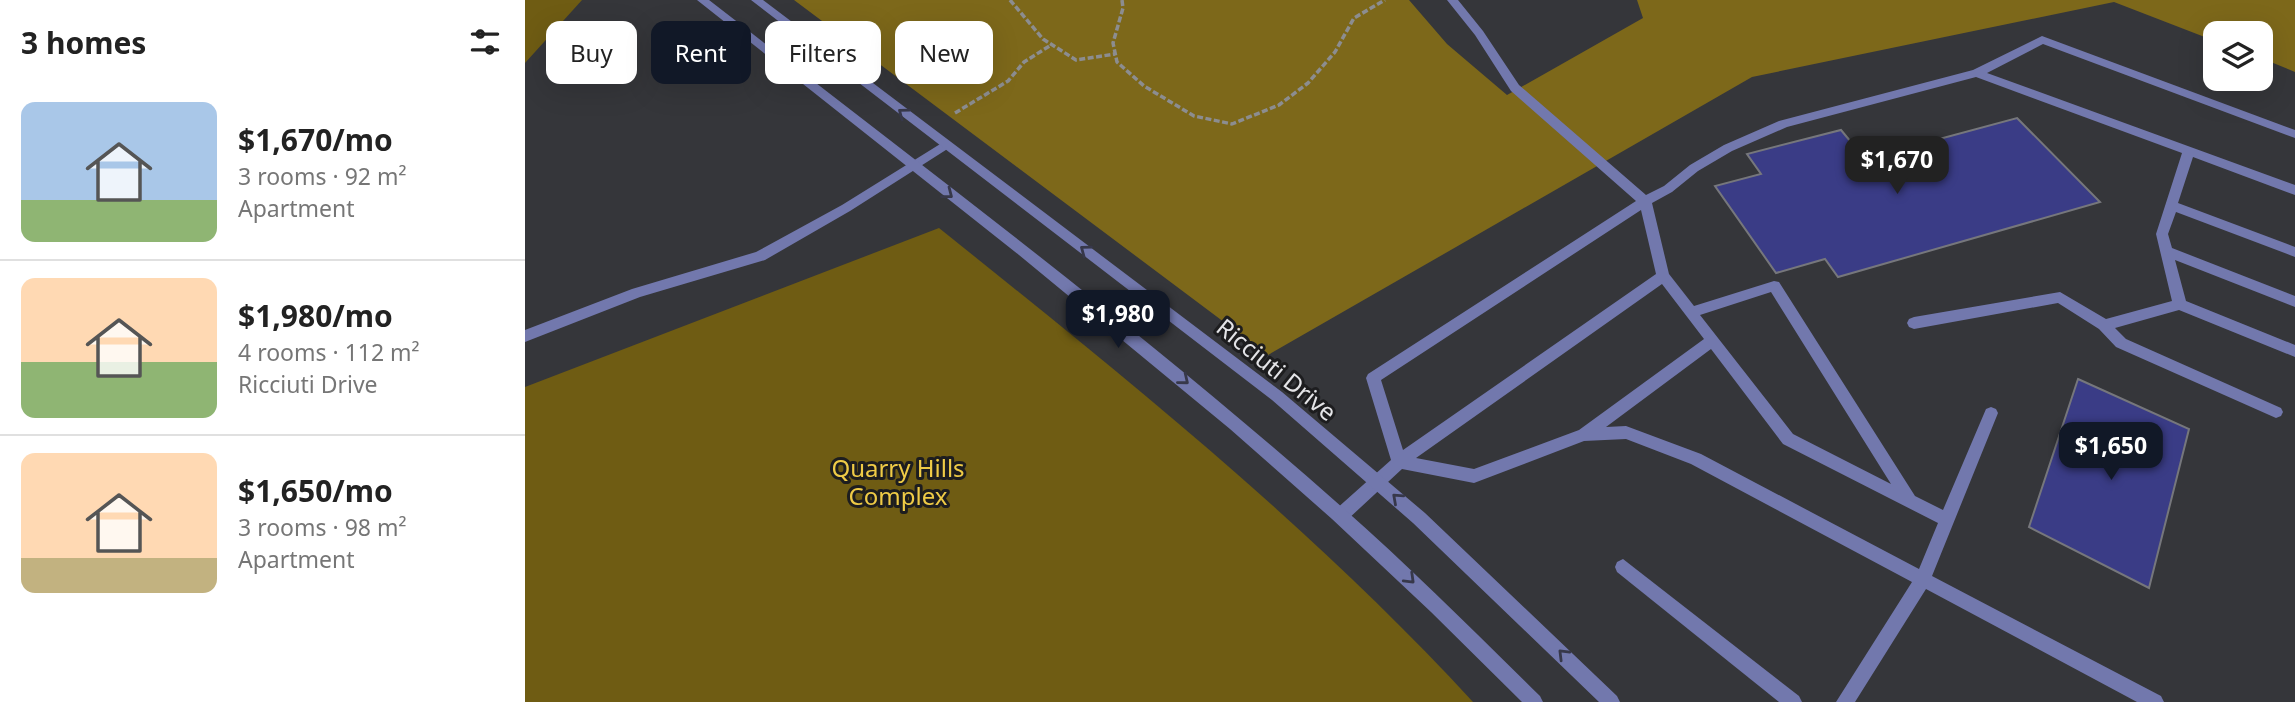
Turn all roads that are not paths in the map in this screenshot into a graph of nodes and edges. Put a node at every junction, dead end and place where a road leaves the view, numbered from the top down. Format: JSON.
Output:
{"nodes":[{"id":1,"x":702,"y":0,"type":"edge"},
{"id":2,"x":756,"y":0,"type":"edge"},
{"id":3,"x":1452,"y":0,"type":"edge"},
{"id":4,"x":1977,"y":73,"type":"junction"},
{"id":5,"x":2295,"y":134,"type":"edge"},
{"id":6,"x":945,"y":145,"type":"junction"},
{"id":7,"x":2189,"y":151,"type":"junction"},
{"id":8,"x":913,"y":166,"type":"junction"},
{"id":9,"x":2295,"y":190,"type":"edge"},
{"id":10,"x":1645,"y":201,"type":"junction"},
{"id":11,"x":2171,"y":205,"type":"junction"},
{"id":12,"x":2167,"y":251,"type":"junction"},
{"id":13,"x":2295,"y":252,"type":"edge"},
{"id":14,"x":1663,"y":276,"type":"junction"},
{"id":15,"x":2295,"y":302,"type":"edge"},
{"id":16,"x":2180,"y":304,"type":"junction"},
{"id":17,"x":1691,"y":312,"type":"junction"},
{"id":18,"x":1915,"y":323,"type":"dead end"},
{"id":19,"x":2104,"y":325,"type":"junction"},
{"id":20,"x":525,"y":336,"type":"edge"},
{"id":21,"x":1712,"y":341,"type":"junction"},
{"id":22,"x":2295,"y":351,"type":"edge"},
{"id":23,"x":2276,"y":412,"type":"dead end"},
{"id":24,"x":1991,"y":413,"type":"dead end"},
{"id":25,"x":1584,"y":435,"type":"junction"},
{"id":26,"x":1399,"y":462,"type":"junction"},
{"id":27,"x":1378,"y":481,"type":"junction"},
{"id":28,"x":1910,"y":500,"type":"junction"},
{"id":29,"x":1342,"y":515,"type":"junction"},
{"id":30,"x":1947,"y":520,"type":"junction"},
{"id":31,"x":1623,"y":566,"type":"dead end"},
{"id":32,"x":1923,"y":579,"type":"junction"},
{"id":33,"x":1534,"y":702,"type":"edge"},
{"id":34,"x":1611,"y":702,"type":"edge"},
{"id":35,"x":1793,"y":702,"type":"edge"},
{"id":36,"x":1845,"y":702,"type":"edge"},
{"id":37,"x":2155,"y":702,"type":"edge"}],
"edges":[{"from":1,"to":8,"type":"street"},
{"from":6,"to":2,"type":"street","name":"Ricciuti Drive","one_way":true},
{"from":3,"to":10,"type":"street"},
{"from":4,"to":5,"type":"street"},
{"from":4,"to":7,"type":"street"},
{"from":4,"to":10,"type":"street"},
{"from":6,"to":8,"type":"street"},
{"from":27,"to":6,"type":"street","name":"Ricciuti Drive","one_way":true},
{"from":7,"to":9,"type":"street"},
{"from":7,"to":11,"type":"street"},
{"from":8,"to":20,"type":"street"},
{"from":8,"to":29,"type":"street","one_way":true},
{"from":10,"to":14,"type":"street"},
{"from":10,"to":26,"type":"street"},
{"from":11,"to":12,"type":"street"},
{"from":11,"to":13,"type":"street"},
{"from":12,"to":15,"type":"street"},
{"from":12,"to":16,"type":"street"},
{"from":14,"to":17,"type":"street"},
{"from":14,"to":26,"type":"street"},
{"from":16,"to":19,"type":"street"},
{"from":16,"to":22,"type":"street"},
{"from":17,"to":21,"type":"street"},
{"from":17,"to":28,"type":"street"},
{"from":18,"to":19,"type":"street"},
{"from":19,"to":23,"type":"street"},
{"from":21,"to":25,"type":"street"},
{"from":21,"to":28,"type":"street"},
{"from":24,"to":30,"type":"street"},
{"from":25,"to":26,"type":"street"},
{"from":25,"to":32,"type":"street"},
{"from":26,"to":27,"type":"street"},
{"from":27,"to":29,"type":"street"},
{"from":34,"to":27,"type":"street","name":"Ricciuti Drive","one_way":true},
{"from":28,"to":30,"type":"street"},
{"from":29,"to":33,"type":"street","one_way":true},
{"from":30,"to":32,"type":"street"},
{"from":31,"to":35,"type":"street"},
{"from":32,"to":36,"type":"street"},
{"from":32,"to":37,"type":"street"}]}
